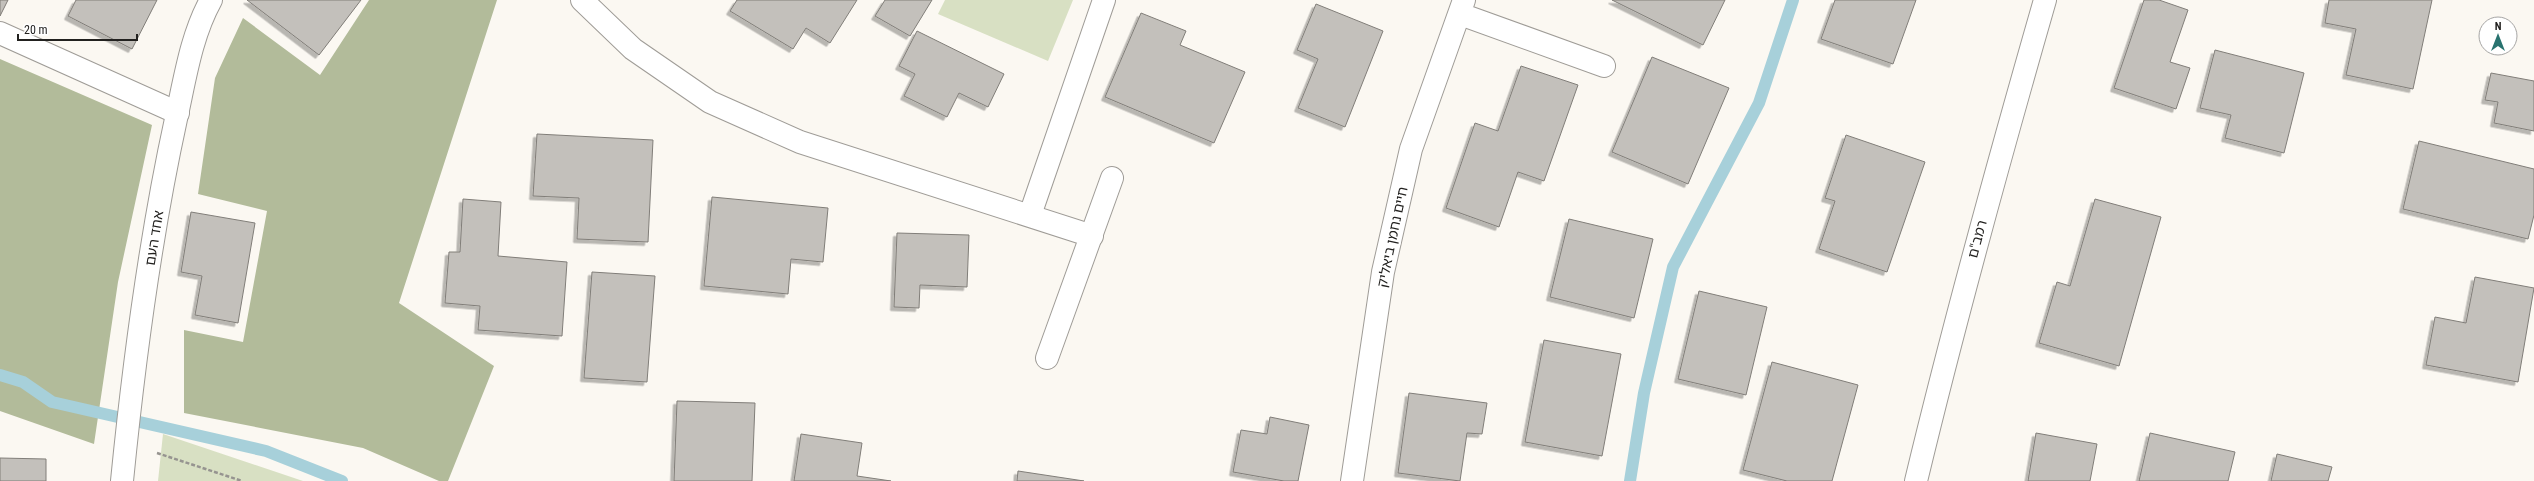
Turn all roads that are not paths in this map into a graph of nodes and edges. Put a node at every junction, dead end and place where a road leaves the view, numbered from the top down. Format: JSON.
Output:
{"nodes":[{"id":1,"x":211,"y":0,"type":"edge"},
{"id":2,"x":582,"y":0,"type":"edge"},
{"id":3,"x":1104,"y":0,"type":"edge"},
{"id":4,"x":2045,"y":0,"type":"edge"},
{"id":5,"x":1462,"y":7,"type":"edge"},
{"id":6,"x":0,"y":33,"type":"edge"},
{"id":7,"x":1604,"y":66,"type":"dead end"},
{"id":8,"x":178,"y":113,"type":"junction"},
{"id":9,"x":1112,"y":178,"type":"dead end"},
{"id":10,"x":1030,"y":215,"type":"junction"},
{"id":11,"x":1092,"y":236,"type":"junction"},
{"id":12,"x":1047,"y":358,"type":"dead end"},
{"id":13,"x":122,"y":481,"type":"edge"},
{"id":14,"x":1352,"y":481,"type":"edge"},
{"id":15,"x":1916,"y":481,"type":"edge"}],
"edges":[{"from":1,"to":8,"type":"street","name":"אחד העם"},
{"from":2,"to":10,"type":"street"},
{"from":3,"to":10,"type":"street"},
{"from":4,"to":15,"type":"street","name":"רמב\"ם"},
{"from":5,"to":7,"type":"street"},
{"from":5,"to":14,"type":"street","name":"חיים נחמן ביאליק"},
{"from":6,"to":8,"type":"street"},
{"from":8,"to":13,"type":"street","name":"אחד העם"},
{"from":9,"to":11,"type":"street"},
{"from":10,"to":11,"type":"street"},
{"from":11,"to":12,"type":"street"}]}
